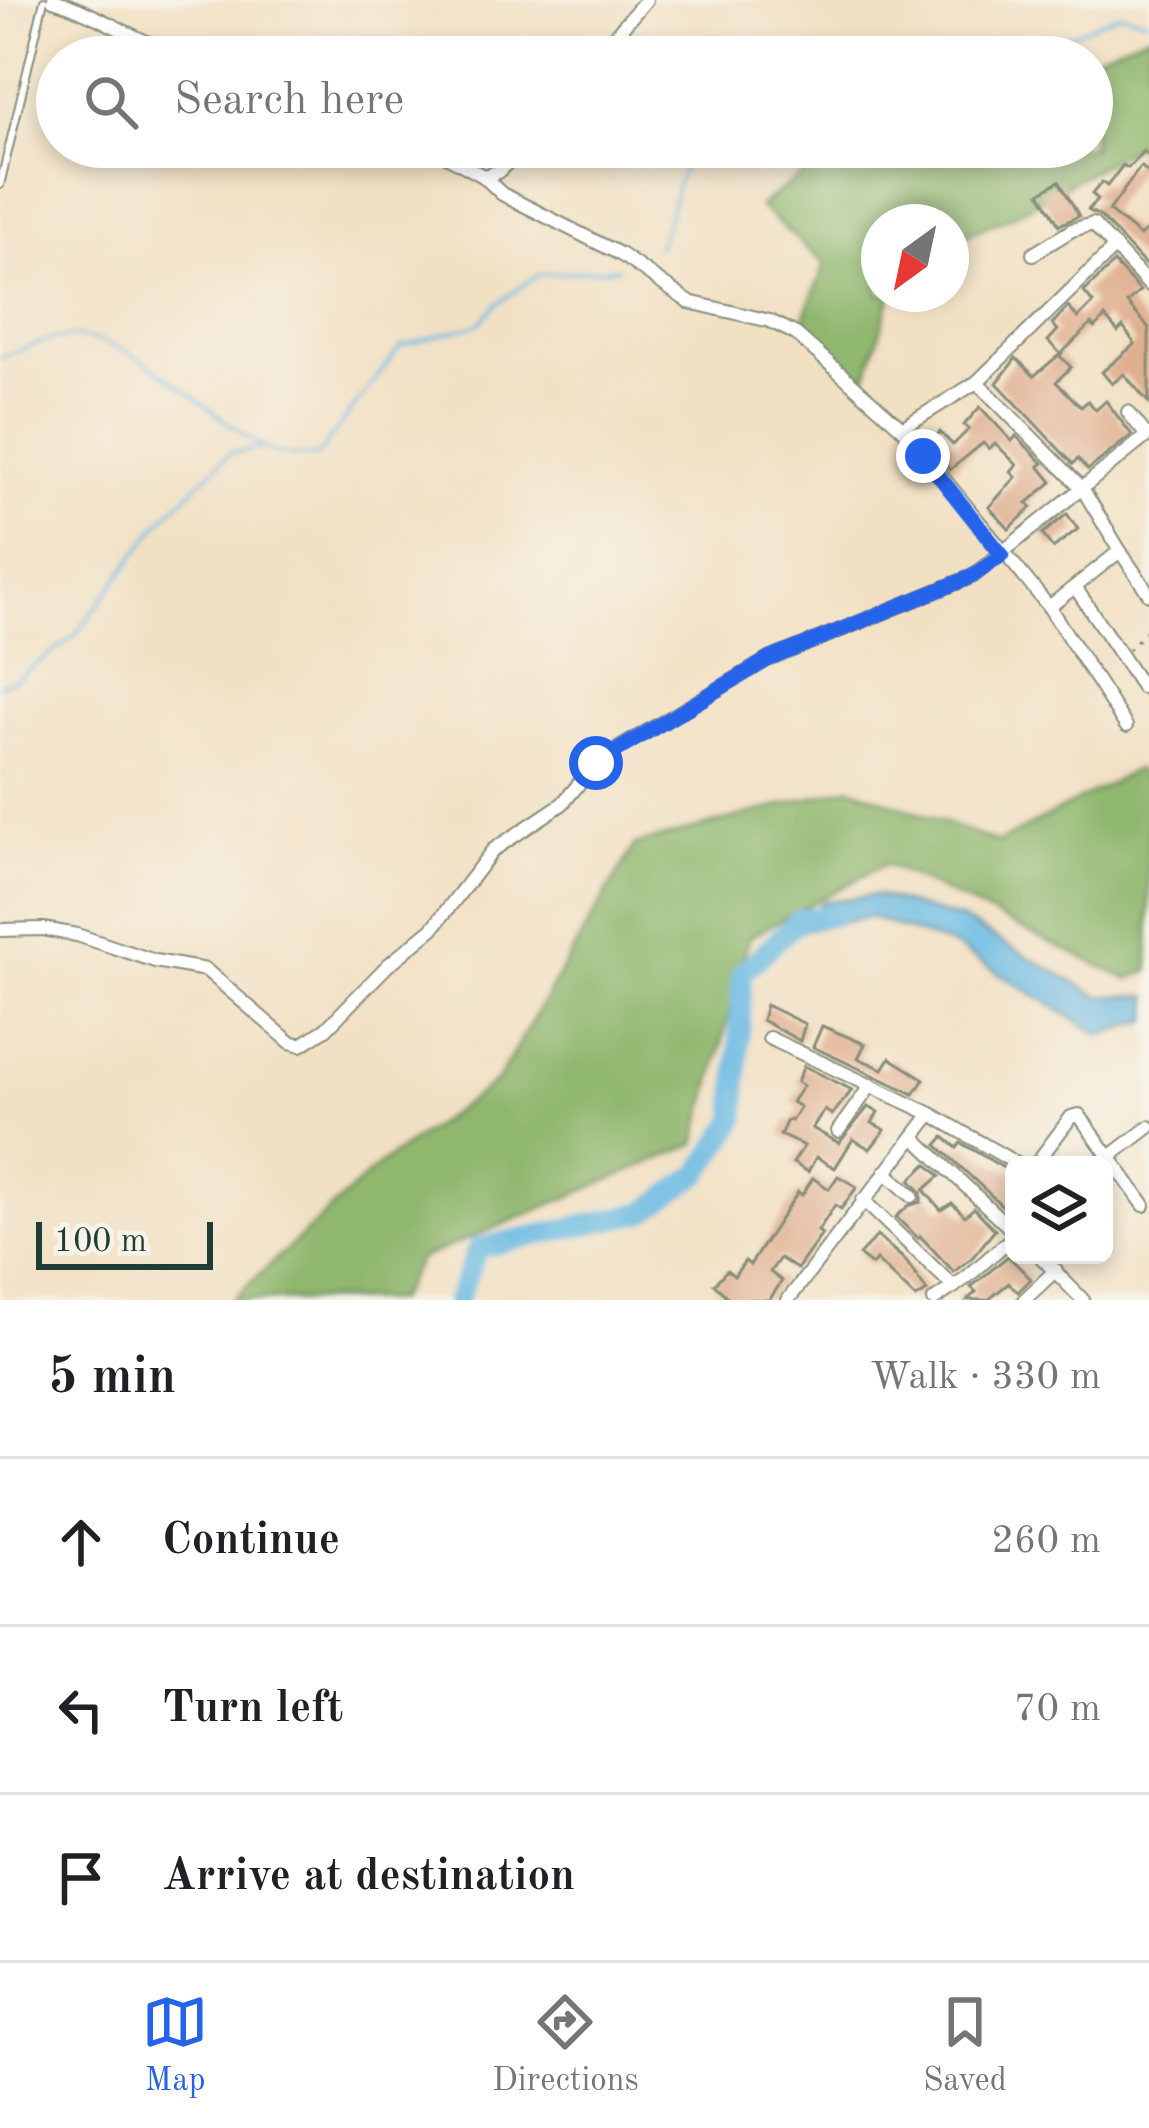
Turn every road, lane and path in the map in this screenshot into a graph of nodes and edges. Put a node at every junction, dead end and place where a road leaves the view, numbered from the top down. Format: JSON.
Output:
{"nodes":[{"id":1,"x":48,"y":0,"type":"edge"},
{"id":2,"x":646,"y":0,"type":"edge"},
{"id":3,"x":39,"y":36,"type":"edge"},
{"id":4,"x":139,"y":36,"type":"edge"},
{"id":5,"x":614,"y":36,"type":"edge"},
{"id":6,"x":36,"y":46,"type":"edge"},
{"id":7,"x":468,"y":168,"type":"edge"},
{"id":8,"x":502,"y":168,"type":"edge"},
{"id":9,"x":483,"y":176,"type":"junction"},
{"id":10,"x":0,"y":185,"type":"edge"},
{"id":11,"x":1114,"y":247,"type":"junction"},
{"id":12,"x":1033,"y":254,"type":"dead end"},
{"id":13,"x":1149,"y":285,"type":"edge"},
{"id":14,"x":977,"y":382,"type":"junction"},
{"id":15,"x":1128,"y":412,"type":"dead end"},
{"id":16,"x":902,"y":428,"type":"junction"},
{"id":17,"x":1148,"y":435,"type":"edge"},
{"id":18,"x":1082,"y":488,"type":"junction"},
{"id":19,"x":1120,"y":550,"type":"junction"},
{"id":20,"x":1002,"y":555,"type":"junction"},
{"id":21,"x":1149,"y":562,"type":"edge"},
{"id":22,"x":1132,"y":570,"type":"junction"},
{"id":23,"x":1076,"y":586,"type":"junction"},
{"id":24,"x":1149,"y":594,"type":"edge"},
{"id":25,"x":1049,"y":608,"type":"junction"},
{"id":26,"x":1142,"y":687,"type":"dead end"},
{"id":27,"x":1126,"y":726,"type":"dead end"},
{"id":28,"x":0,"y":930,"type":"edge"},
{"id":29,"x":769,"y":1038,"type":"dead end"},
{"id":30,"x":872,"y":1085,"type":"junction"},
{"id":31,"x":931,"y":1114,"type":"junction"},
{"id":32,"x":1149,"y":1127,"type":"edge"},
{"id":33,"x":838,"y":1131,"type":"dead end"},
{"id":34,"x":915,"y":1138,"type":"junction"},
{"id":35,"x":1042,"y":1156,"type":"edge"},
{"id":36,"x":1102,"y":1156,"type":"edge"},
{"id":37,"x":1110,"y":1156,"type":"edge"},
{"id":38,"x":1005,"y":1157,"type":"edge"},
{"id":39,"x":1113,"y":1169,"type":"edge"},
{"id":40,"x":885,"y":1172,"type":"junction"},
{"id":41,"x":912,"y":1196,"type":"dead end"},
{"id":42,"x":863,"y":1199,"type":"junction"},
{"id":43,"x":1144,"y":1205,"type":"dead end"},
{"id":44,"x":1005,"y":1225,"type":"edge"},
{"id":45,"x":1005,"y":1242,"type":"edge"},
{"id":46,"x":1049,"y":1264,"type":"edge"},
{"id":47,"x":1056,"y":1270,"type":"junction"},
{"id":48,"x":954,"y":1286,"type":"junction"},
{"id":49,"x":788,"y":1300,"type":"edge"},
{"id":50,"x":934,"y":1300,"type":"edge"},
{"id":51,"x":1024,"y":1300,"type":"edge"},
{"id":52,"x":1083,"y":1300,"type":"edge"}],
"edges":[{"from":1,"to":3,"type":"lane"},
{"from":1,"to":4,"type":"street"},
{"from":2,"to":5,"type":"street"},
{"from":6,"to":10,"type":"lane"},
{"from":7,"to":9,"type":"street"},
{"from":8,"to":9,"type":"street"},
{"from":9,"to":16,"type":"street"},
{"from":11,"to":12,"type":"street"},
{"from":11,"to":13,"type":"street"},
{"from":11,"to":14,"type":"street"},
{"from":14,"to":16,"type":"street"},
{"from":14,"to":18,"type":"street"},
{"from":15,"to":17,"type":"street"},
{"from":16,"to":20,"type":"street"},
{"from":17,"to":18,"type":"street"},
{"from":18,"to":19,"type":"street"},
{"from":18,"to":20,"type":"street"},
{"from":19,"to":22,"type":"street"},
{"from":19,"to":23,"type":"street"},
{"from":20,"to":25,"type":"street"},
{"from":20,"to":28,"type":"street"},
{"from":21,"to":22,"type":"street"},
{"from":22,"to":24,"type":"street"},
{"from":23,"to":25,"type":"street"},
{"from":23,"to":26,"type":"street"},
{"from":25,"to":27,"type":"street"},
{"from":29,"to":30,"type":"street"},
{"from":30,"to":31,"type":"street"},
{"from":30,"to":33,"type":"street"},
{"from":31,"to":34,"type":"street"},
{"from":31,"to":38,"type":"street"},
{"from":32,"to":37,"type":"street"},
{"from":34,"to":40,"type":"street"},
{"from":34,"to":44,"type":"street"},
{"from":35,"to":36,"type":"street"},
{"from":39,"to":43,"type":"street"},
{"from":40,"to":41,"type":"street"},
{"from":40,"to":42,"type":"street"},
{"from":42,"to":48,"type":"street"},
{"from":42,"to":49,"type":"street"},
{"from":45,"to":48,"type":"street"},
{"from":46,"to":47,"type":"street"},
{"from":47,"to":51,"type":"street"},
{"from":47,"to":52,"type":"street"},
{"from":48,"to":50,"type":"street"}]}
